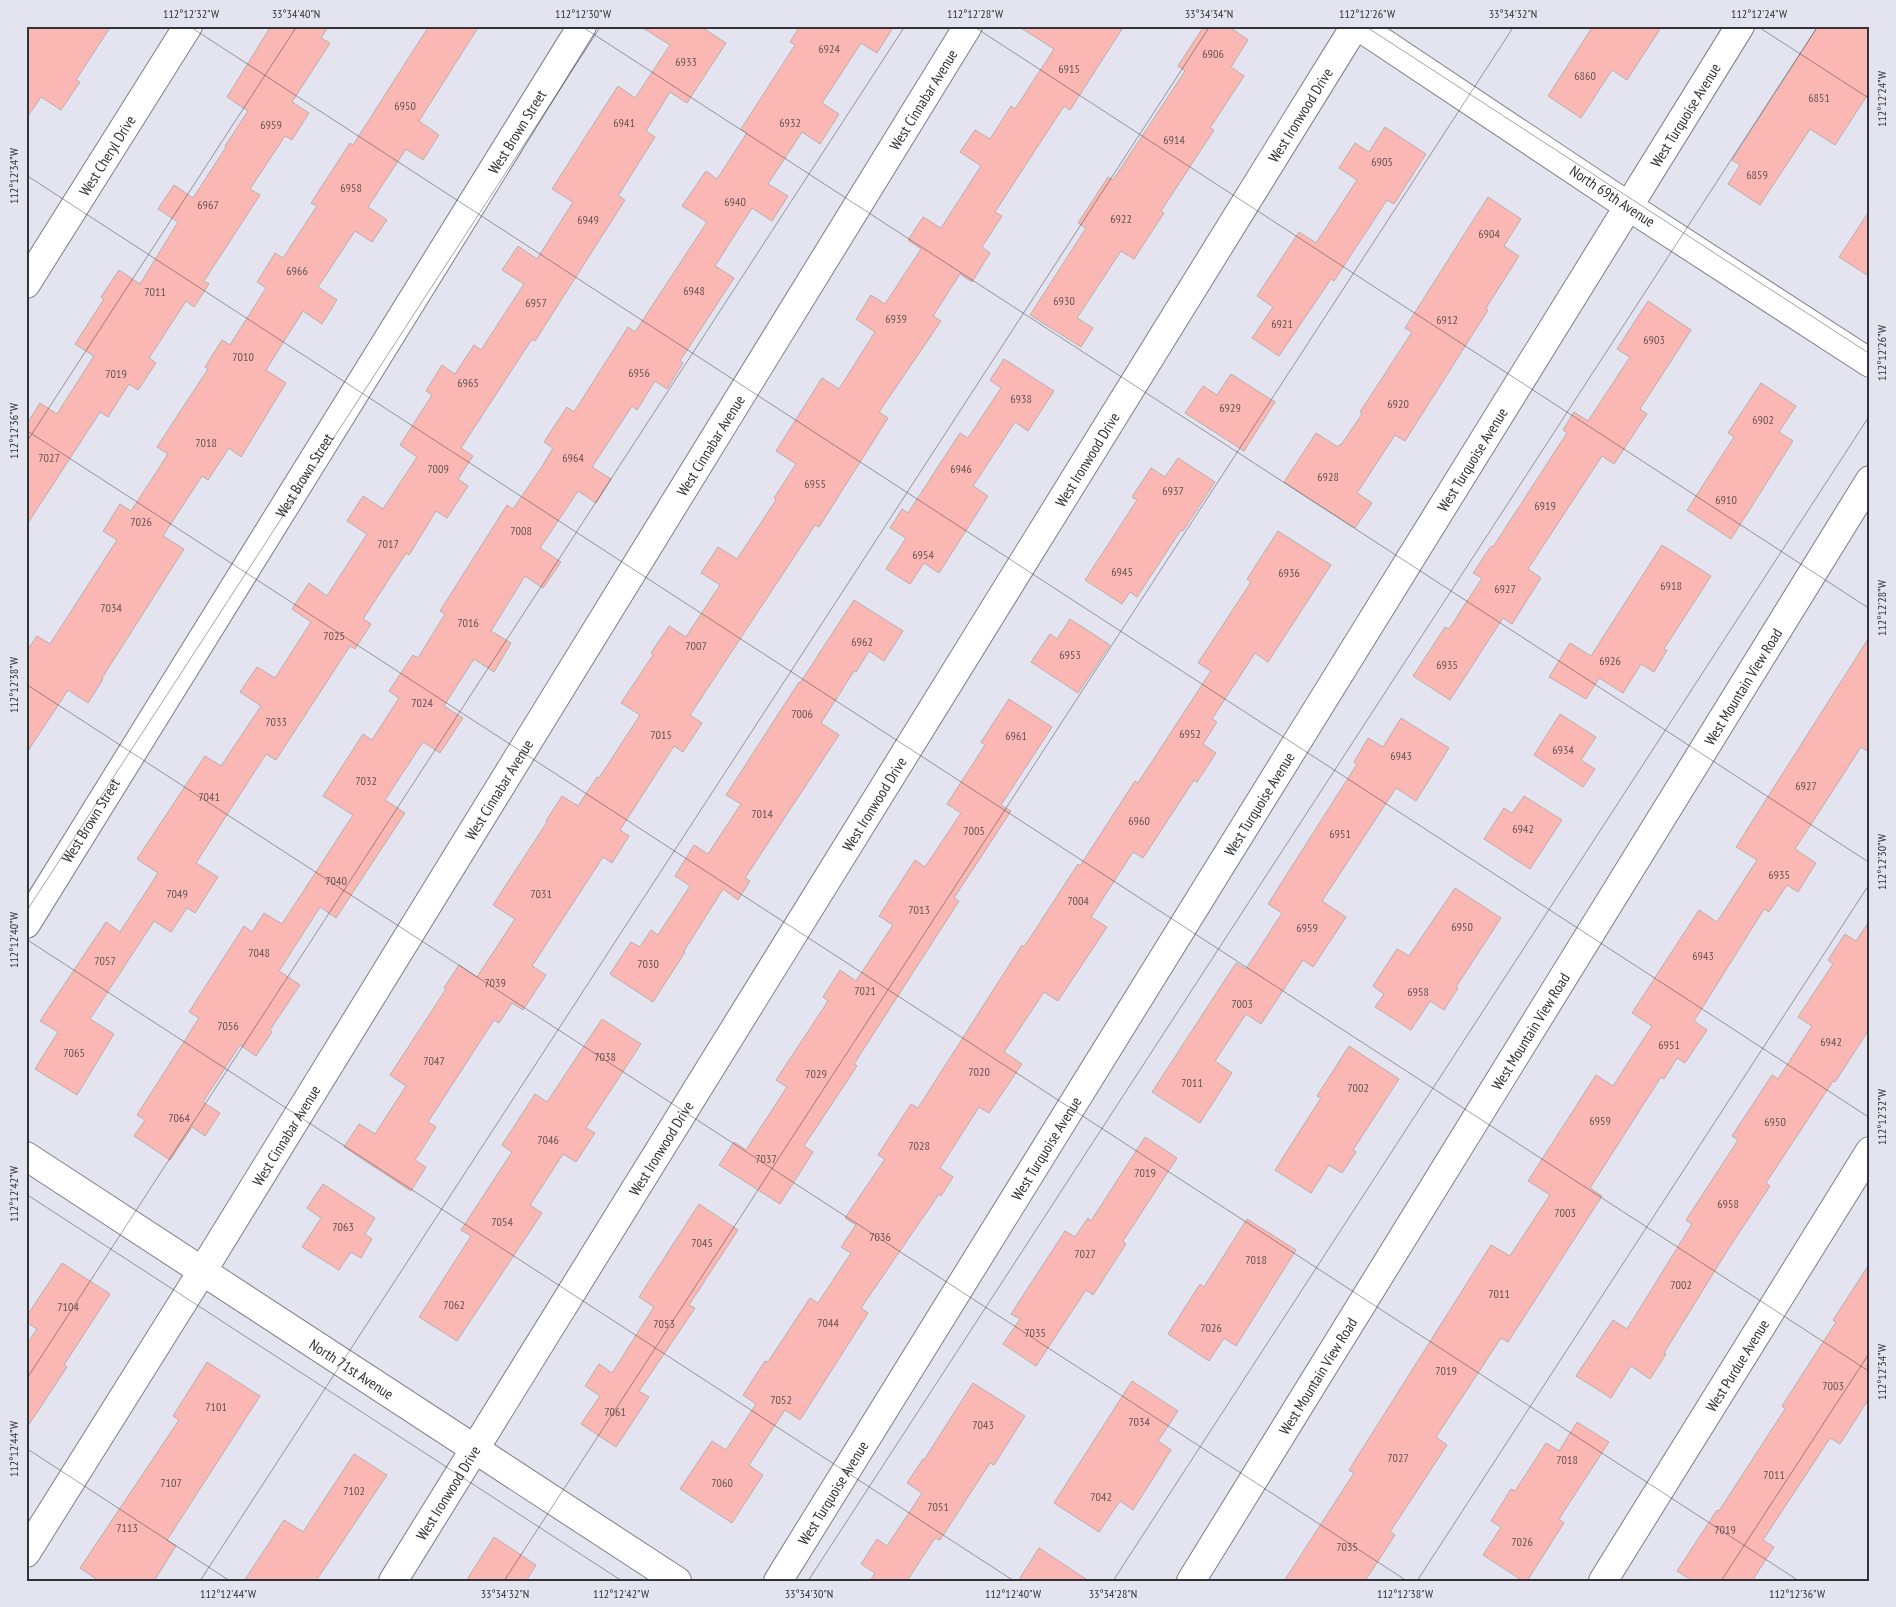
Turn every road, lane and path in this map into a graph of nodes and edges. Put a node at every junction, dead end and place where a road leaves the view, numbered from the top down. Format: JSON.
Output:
{"nodes":[{"id":1,"x":188,"y":26,"type":"edge"},
{"id":2,"x":582,"y":26,"type":"edge"},
{"id":3,"x":968,"y":26,"type":"edge"},
{"id":4,"x":1356,"y":26,"type":"edge"},
{"id":5,"x":1740,"y":26,"type":"edge"},
{"id":6,"x":1628,"y":206,"type":"junction"},
{"id":7,"x":26,"y":284,"type":"edge"},
{"id":8,"x":1870,"y":363,"type":"edge"},
{"id":9,"x":1870,"y":480,"type":"edge"},
{"id":10,"x":26,"y":924,"type":"edge"},
{"id":11,"x":1870,"y":1151,"type":"edge"},
{"id":12,"x":26,"y":1156,"type":"edge"},
{"id":13,"x":203,"y":1270,"type":"junction"},
{"id":14,"x":475,"y":1449,"type":"junction"},
{"id":15,"x":26,"y":1553,"type":"edge"},
{"id":16,"x":393,"y":1581,"type":"edge"},
{"id":17,"x":677,"y":1581,"type":"edge"},
{"id":18,"x":778,"y":1581,"type":"edge"},
{"id":19,"x":1191,"y":1581,"type":"edge"},
{"id":20,"x":1603,"y":1581,"type":"edge"}],
"edges":[{"from":1,"to":7,"type":"street","name":"West Cheryl Drive"},
{"from":2,"to":10,"type":"street","name":"West Brown Street"},
{"from":3,"to":13,"type":"street","name":"West Cinnabar Avenue"},
{"from":4,"to":6,"type":"street","name":"North 69th Avenue"},
{"from":4,"to":14,"type":"street","name":"West Ironwood Drive"},
{"from":5,"to":6,"type":"street","name":"West Turquoise Avenue"},
{"from":6,"to":8,"type":"street","name":"North 69th Avenue"},
{"from":6,"to":18,"type":"street","name":"West Turquoise Avenue"},
{"from":9,"to":19,"type":"street","name":"West Mountain View Road"},
{"from":11,"to":20,"type":"street","name":"West Purdue Avenue"},
{"from":12,"to":13,"type":"street","name":"North 71st Avenue"},
{"from":13,"to":14,"type":"street","name":"North 71st Avenue"},
{"from":13,"to":15,"type":"street","name":"West Cinnabar Avenue"},
{"from":14,"to":16,"type":"street","name":"West Ironwood Drive"},
{"from":14,"to":17,"type":"street","name":"North 71st Avenue"}]}
